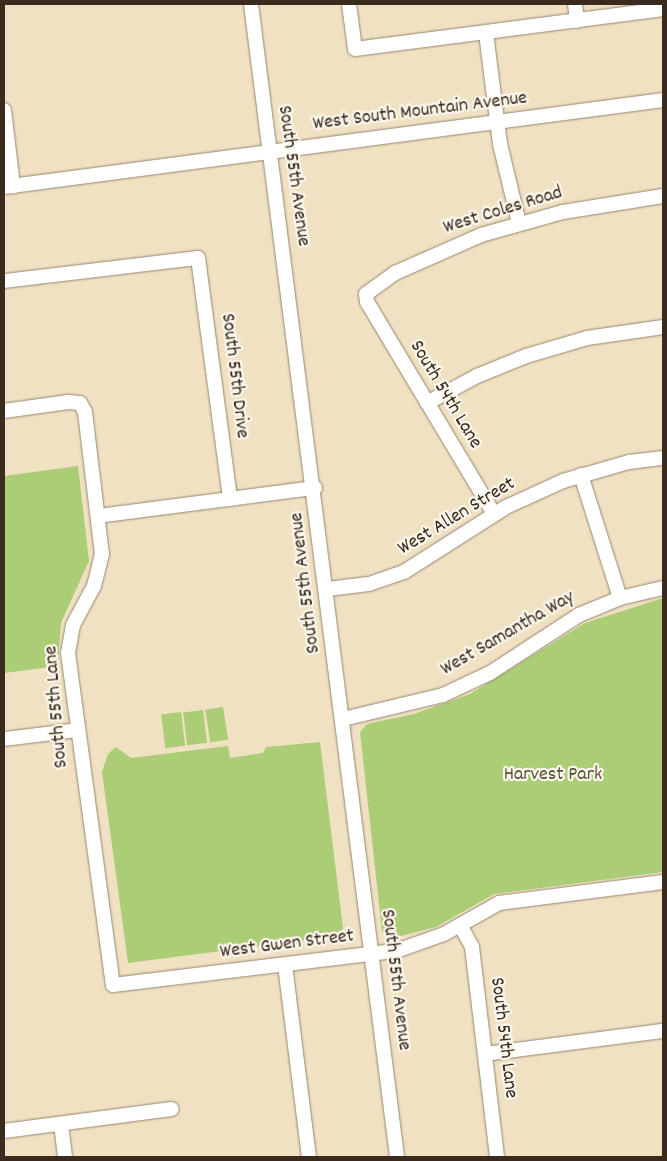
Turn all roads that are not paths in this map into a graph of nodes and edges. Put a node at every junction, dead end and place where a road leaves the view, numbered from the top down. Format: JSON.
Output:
{"nodes":[{"id":1,"x":251,"y":4,"type":"edge"},
{"id":2,"x":349,"y":4,"type":"edge"},
{"id":3,"x":575,"y":4,"type":"edge"},
{"id":4,"x":663,"y":9,"type":"edge"},
{"id":5,"x":577,"y":21,"type":"junction"},
{"id":6,"x":486,"y":33,"type":"junction"},
{"id":7,"x":663,"y":100,"type":"edge"},
{"id":8,"x":4,"y":110,"type":"edge"},
{"id":9,"x":497,"y":123,"type":"junction"},
{"id":10,"x":270,"y":152,"type":"junction"},
{"id":11,"x":8,"y":186,"type":"edge"},
{"id":12,"x":663,"y":196,"type":"edge"},
{"id":13,"x":519,"y":223,"type":"junction"},
{"id":14,"x":4,"y":280,"type":"edge"},
{"id":15,"x":366,"y":294,"type":"joint"},
{"id":16,"x":663,"y":327,"type":"edge"},
{"id":17,"x":427,"y":404,"type":"junction"},
{"id":18,"x":4,"y":410,"type":"edge"},
{"id":19,"x":663,"y":458,"type":"edge"},
{"id":20,"x":581,"y":475,"type":"junction"},
{"id":21,"x":314,"y":488,"type":"junction"},
{"id":22,"x":230,"y":499,"type":"junction"},
{"id":23,"x":494,"y":514,"type":"junction"},
{"id":24,"x":98,"y":516,"type":"junction"},
{"id":25,"x":663,"y":588,"type":"edge"},
{"id":26,"x":327,"y":589,"type":"junction"},
{"id":27,"x":620,"y":598,"type":"junction"},
{"id":28,"x":343,"y":719,"type":"junction"},
{"id":29,"x":77,"y":730,"type":"junction"},
{"id":30,"x":4,"y":739,"type":"edge"},
{"id":31,"x":663,"y":882,"type":"edge"},
{"id":32,"x":460,"y":926,"type":"junction"},
{"id":33,"x":372,"y":954,"type":"junction"},
{"id":34,"x":285,"y":965,"type":"junction"},
{"id":35,"x":113,"y":985,"type":"joint"},
{"id":36,"x":663,"y":1031,"type":"edge"},
{"id":37,"x":485,"y":1054,"type":"junction"},
{"id":38,"x":172,"y":1110,"type":"dead end"},
{"id":39,"x":61,"y":1124,"type":"junction"},
{"id":40,"x":4,"y":1131,"type":"edge"},
{"id":41,"x":65,"y":1157,"type":"edge"},
{"id":42,"x":309,"y":1157,"type":"edge"},
{"id":43,"x":397,"y":1157,"type":"edge"},
{"id":44,"x":497,"y":1157,"type":"edge"}],
"edges":[{"from":1,"to":10,"type":"street","name":"South 55th Avenue"},
{"from":2,"to":6,"type":"street"},
{"from":3,"to":5,"type":"street"},
{"from":4,"to":5,"type":"street"},
{"from":5,"to":6,"type":"street"},
{"from":6,"to":9,"type":"street"},
{"from":7,"to":9,"type":"street","name":"West South Mountain Avenue"},
{"from":8,"to":11,"type":"street"},
{"from":9,"to":10,"type":"street","name":"West South Mountain Avenue"},
{"from":9,"to":13,"type":"street"},
{"from":10,"to":11,"type":"street","name":"West South Mountain Avenue"},
{"from":10,"to":21,"type":"street","name":"South 55th Avenue"},
{"from":12,"to":13,"type":"street","name":"West Coles Road"},
{"from":13,"to":15,"type":"street","name":"West Coles Road"},
{"from":14,"to":22,"type":"street","name":"South 55th Drive"},
{"from":15,"to":17,"type":"street","name":"South 54th Lane"},
{"from":16,"to":17,"type":"street"},
{"from":17,"to":23,"type":"street","name":"South 54th Lane"},
{"from":18,"to":24,"type":"street","name":"South 55th Lane"},
{"from":19,"to":20,"type":"street","name":"West Allen Street"},
{"from":20,"to":23,"type":"street","name":"West Allen Street"},
{"from":20,"to":27,"type":"street"},
{"from":21,"to":22,"type":"street"},
{"from":21,"to":26,"type":"street","name":"South 55th Avenue"},
{"from":22,"to":24,"type":"street"},
{"from":23,"to":26,"type":"street","name":"West Allen Street"},
{"from":24,"to":29,"type":"street","name":"South 55th Lane"},
{"from":25,"to":27,"type":"street","name":"West Samantha Way"},
{"from":26,"to":28,"type":"street","name":"South 55th Avenue"},
{"from":27,"to":28,"type":"street","name":"West Samantha Way"},
{"from":28,"to":33,"type":"street","name":"South 55th Avenue"},
{"from":29,"to":30,"type":"street"},
{"from":29,"to":35,"type":"street","name":"South 55th Lane"},
{"from":31,"to":32,"type":"street","name":"West Gwen Street"},
{"from":32,"to":33,"type":"street","name":"West Gwen Street"},
{"from":32,"to":37,"type":"street","name":"South 54th Lane"},
{"from":33,"to":34,"type":"street","name":"West Gwen Street"},
{"from":33,"to":43,"type":"street","name":"South 55th Avenue"},
{"from":34,"to":35,"type":"street","name":"West Gwen Street"},
{"from":34,"to":42,"type":"street"},
{"from":36,"to":37,"type":"street"},
{"from":37,"to":44,"type":"street","name":"South 54th Lane"},
{"from":38,"to":39,"type":"street"},
{"from":39,"to":40,"type":"street"},
{"from":39,"to":41,"type":"street"}]}
